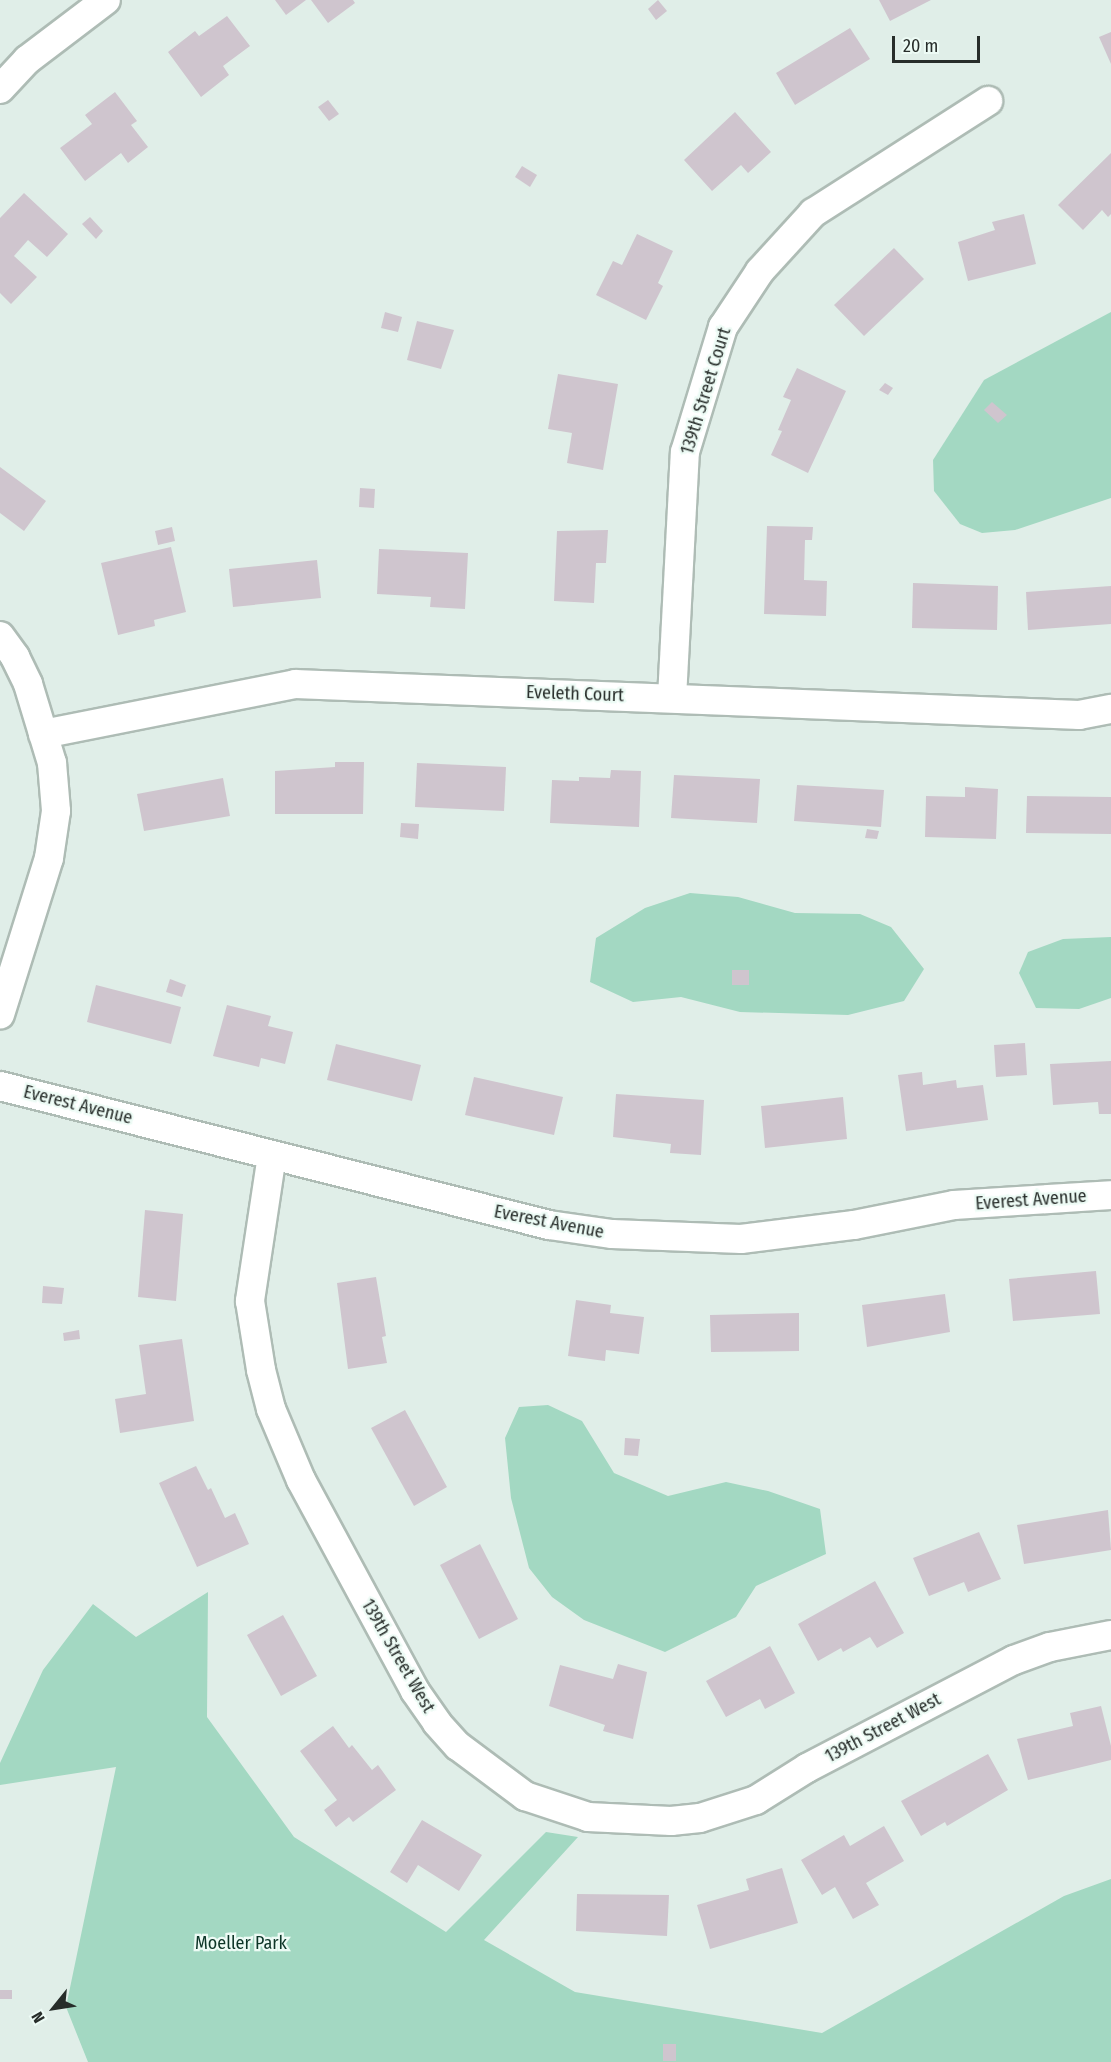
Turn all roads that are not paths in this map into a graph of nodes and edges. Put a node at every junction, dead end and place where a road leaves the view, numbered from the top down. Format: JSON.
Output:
{"nodes":[{"id":1,"x":106,"y":0,"type":"edge"},
{"id":2,"x":0,"y":89,"type":"edge"},
{"id":3,"x":988,"y":101,"type":"dead end"},
{"id":4,"x":0,"y":636,"type":"edge"},
{"id":5,"x":672,"y":698,"type":"junction"},
{"id":6,"x":1111,"y":709,"type":"edge"},
{"id":7,"x":43,"y":734,"type":"junction"},
{"id":8,"x":0,"y":1014,"type":"edge"},
{"id":9,"x":0,"y":1086,"type":"edge"},
{"id":10,"x":272,"y":1155,"type":"junction"},
{"id":11,"x":1111,"y":1195,"type":"edge"},
{"id":12,"x":1111,"y":1635,"type":"edge"}],
"edges":[{"from":1,"to":2,"type":"street"},
{"from":3,"to":5,"type":"street","name":"139th Street Court"},
{"from":4,"to":7,"type":"street"},
{"from":5,"to":6,"type":"street","name":"Eveleth Court"},
{"from":5,"to":7,"type":"street","name":"Eveleth Court"},
{"from":7,"to":8,"type":"street"},
{"from":9,"to":10,"type":"street","name":"Everest Avenue"},
{"from":10,"to":11,"type":"street","name":"Everest Avenue"},
{"from":10,"to":12,"type":"street","name":"139th Street West"}]}
